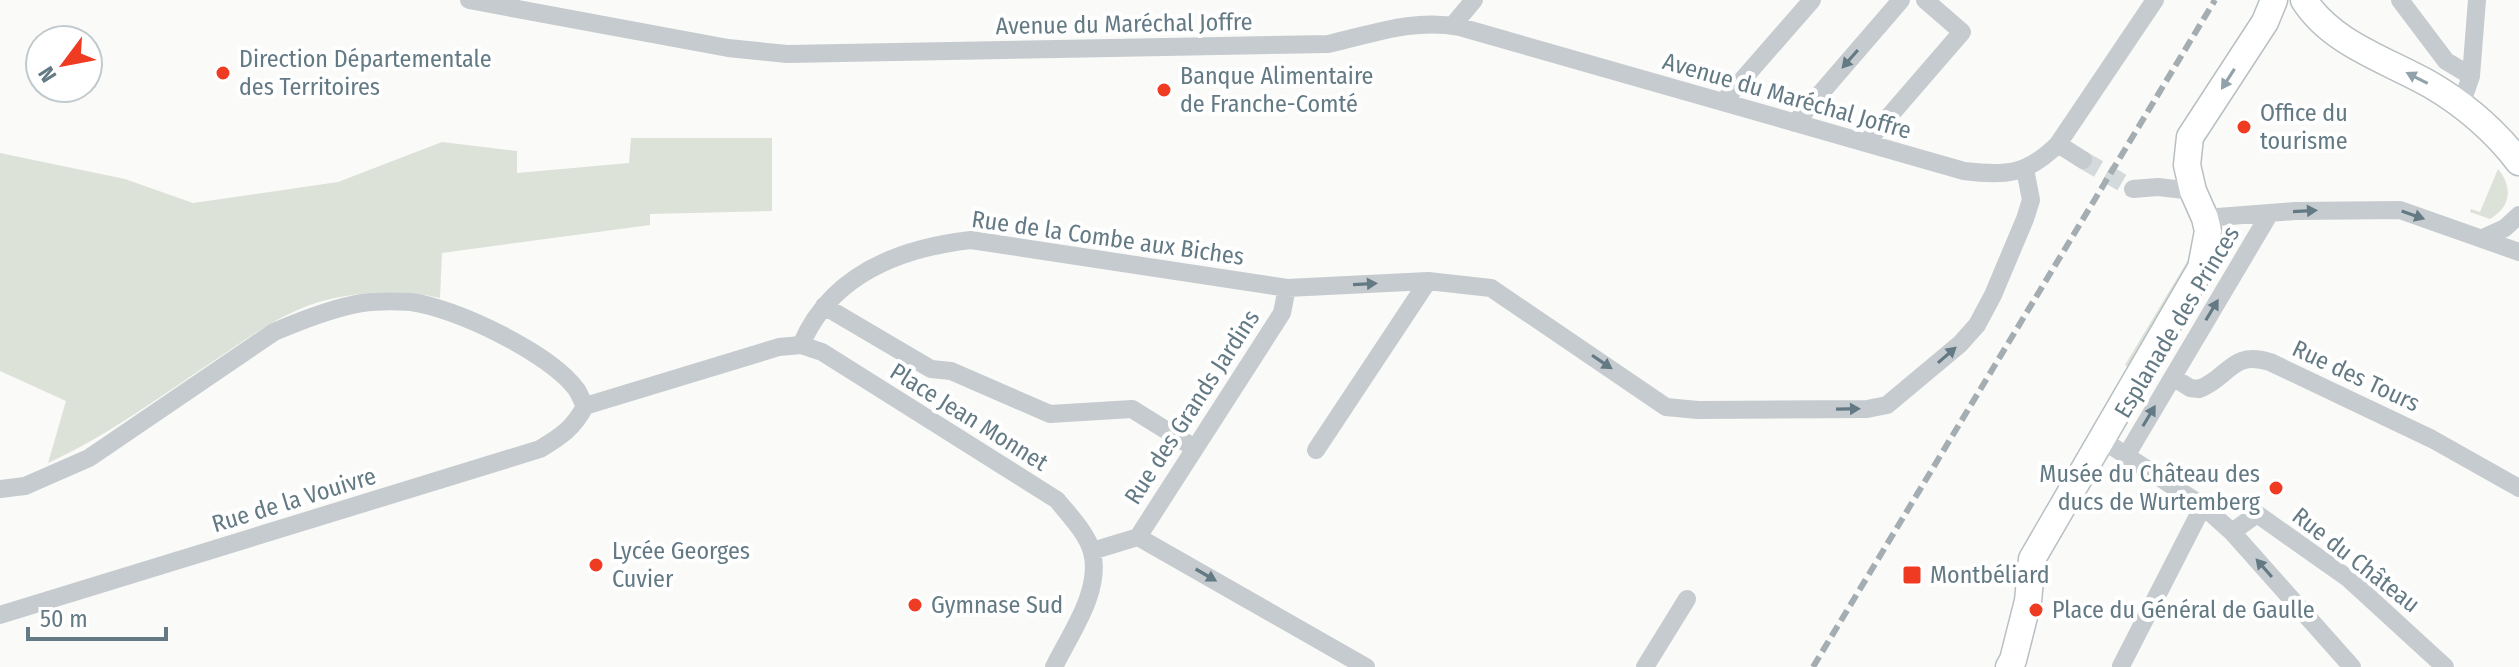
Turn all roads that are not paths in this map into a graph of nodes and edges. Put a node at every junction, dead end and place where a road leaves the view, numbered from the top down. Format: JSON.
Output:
{"nodes":[{"id":1,"x":469,"y":0,"type":"edge"},
{"id":2,"x":1474,"y":0,"type":"edge"},
{"id":3,"x":1812,"y":0,"type":"edge"},
{"id":4,"x":1901,"y":0,"type":"edge"},
{"id":5,"x":1925,"y":0,"type":"edge"},
{"id":6,"x":2155,"y":0,"type":"edge"},
{"id":7,"x":2400,"y":0,"type":"edge"},
{"id":8,"x":2477,"y":0,"type":"edge"},
{"id":9,"x":2308,"y":6,"type":"edge"},
{"id":10,"x":2270,"y":11,"type":"edge"},
{"id":11,"x":1453,"y":25,"type":"junction"},
{"id":12,"x":2471,"y":76,"type":"junction"},
{"id":13,"x":1723,"y":102,"type":"junction"},
{"id":14,"x":2461,"y":105,"type":"junction"},
{"id":15,"x":1795,"y":123,"type":"junction"},
{"id":16,"x":1866,"y":143,"type":"junction"},
{"id":17,"x":2058,"y":144,"type":"junction"},
{"id":18,"x":2083,"y":160,"type":"tunnel mouth"},
{"id":19,"x":2519,"y":162,"type":"edge"},
{"id":20,"x":2025,"y":169,"type":"junction"},
{"id":21,"x":2133,"y":189,"type":"tunnel mouth"},
{"id":22,"x":2193,"y":191,"type":"junction"},
{"id":23,"x":2270,"y":213,"type":"junction"},
{"id":24,"x":2519,"y":215,"type":"edge"},
{"id":25,"x":2205,"y":218,"type":"junction"},
{"id":26,"x":2483,"y":238,"type":"junction"},
{"id":27,"x":2519,"y":252,"type":"edge"},
{"id":28,"x":1428,"y":281,"type":"junction"},
{"id":29,"x":1287,"y":288,"type":"junction"},
{"id":30,"x":824,"y":306,"type":"junction"},
{"id":31,"x":801,"y":345,"type":"junction"},
{"id":32,"x":2173,"y":377,"type":"junction"},
{"id":33,"x":585,"y":406,"type":"junction"},
{"id":34,"x":2101,"y":439,"type":"junction"},
{"id":35,"x":1193,"y":447,"type":"junction"},
{"id":36,"x":1316,"y":450,"type":"dead end"},
{"id":37,"x":2126,"y":456,"type":"junction"},
{"id":38,"x":2519,"y":488,"type":"edge"},
{"id":39,"x":0,"y":489,"type":"edge"},
{"id":40,"x":2203,"y":506,"type":"junction"},
{"id":41,"x":2232,"y":532,"type":"junction"},
{"id":42,"x":1138,"y":537,"type":"junction"},
{"id":43,"x":1092,"y":551,"type":"junction"},
{"id":44,"x":1687,"y":599,"type":"dead end"},
{"id":45,"x":0,"y":615,"type":"edge"},
{"id":46,"x":2121,"y":666,"type":"edge"},
{"id":47,"x":1054,"y":667,"type":"edge"},
{"id":48,"x":1366,"y":667,"type":"edge"},
{"id":49,"x":1645,"y":667,"type":"edge"},
{"id":50,"x":2009,"y":667,"type":"edge"},
{"id":51,"x":2352,"y":667,"type":"edge"},
{"id":52,"x":2445,"y":667,"type":"edge"}],
"edges":[{"from":1,"to":11,"type":"street","name":"Avenue du Maréchal Joffre"},
{"from":2,"to":11,"type":"street"},
{"from":3,"to":13,"type":"street"},
{"from":4,"to":15,"type":"street","one_way":true},
{"from":5,"to":16,"type":"street"},
{"from":6,"to":17,"type":"street"},
{"from":7,"to":12,"type":"street"},
{"from":8,"to":12,"type":"street"},
{"from":9,"to":10,"type":"main road"},
{"from":14,"to":9,"type":"main road","one_way":true},
{"from":10,"to":22,"type":"main road","one_way":true},
{"from":11,"to":13,"type":"street","name":"Avenue du Maréchal Joffre"},
{"from":12,"to":14,"type":"street"},
{"from":13,"to":15,"type":"street","name":"Avenue du Maréchal Joffre"},
{"from":14,"to":19,"type":"main road"},
{"from":15,"to":16,"type":"street","name":"Avenue du Maréchal Joffre"},
{"from":16,"to":20,"type":"street","name":"Avenue du Maréchal Joffre"},
{"from":17,"to":18,"type":"street"},
{"from":17,"to":20,"type":"street"},
{"from":28,"to":20,"type":"street","one_way":true},
{"from":21,"to":22,"type":"street"},
{"from":22,"to":25,"type":"main road"},
{"from":23,"to":25,"type":"street"},
{"from":23,"to":26,"type":"street","one_way":true},
{"from":32,"to":23,"type":"street","name":"Esplanade des Princes","one_way":true},
{"from":24,"to":26,"type":"street"},
{"from":25,"to":34,"type":"main road"},
{"from":26,"to":27,"type":"street"},
{"from":29,"to":28,"type":"street","one_way":true},
{"from":28,"to":36,"type":"street"},
{"from":29,"to":30,"type":"street","name":"Rue de la Combe aux Biches"},
{"from":29,"to":35,"type":"street","name":"Rue des Grands Jardins"},
{"from":30,"to":31,"type":"street","name":"Rue de la Combe aux Biches"},
{"from":30,"to":35,"type":"street"},
{"from":31,"to":33,"type":"street"},
{"from":31,"to":43,"type":"street","name":"Place Jean Monnet"},
{"from":37,"to":32,"type":"street","name":"Esplanade des Princes","one_way":true},
{"from":32,"to":38,"type":"street","name":"Rue des Tours"},
{"from":33,"to":39,"type":"street"},
{"from":33,"to":45,"type":"street","name":"Rue de la Vouivre"},
{"from":34,"to":37,"type":"street"},
{"from":34,"to":50,"type":"main road"},
{"from":35,"to":42,"type":"street","name":"Rue des Grands Jardins"},
{"from":37,"to":40,"type":"street"},
{"from":40,"to":41,"type":"street"},
{"from":40,"to":46,"type":"street"},
{"from":51,"to":41,"type":"street","one_way":true},
{"from":41,"to":52,"type":"street","name":"Rue du Château"},
{"from":42,"to":43,"type":"street","name":"Rue des Grands Jardins"},
{"from":42,"to":48,"type":"street","one_way":true},
{"from":43,"to":47,"type":"street"},
{"from":44,"to":49,"type":"street"}]}
